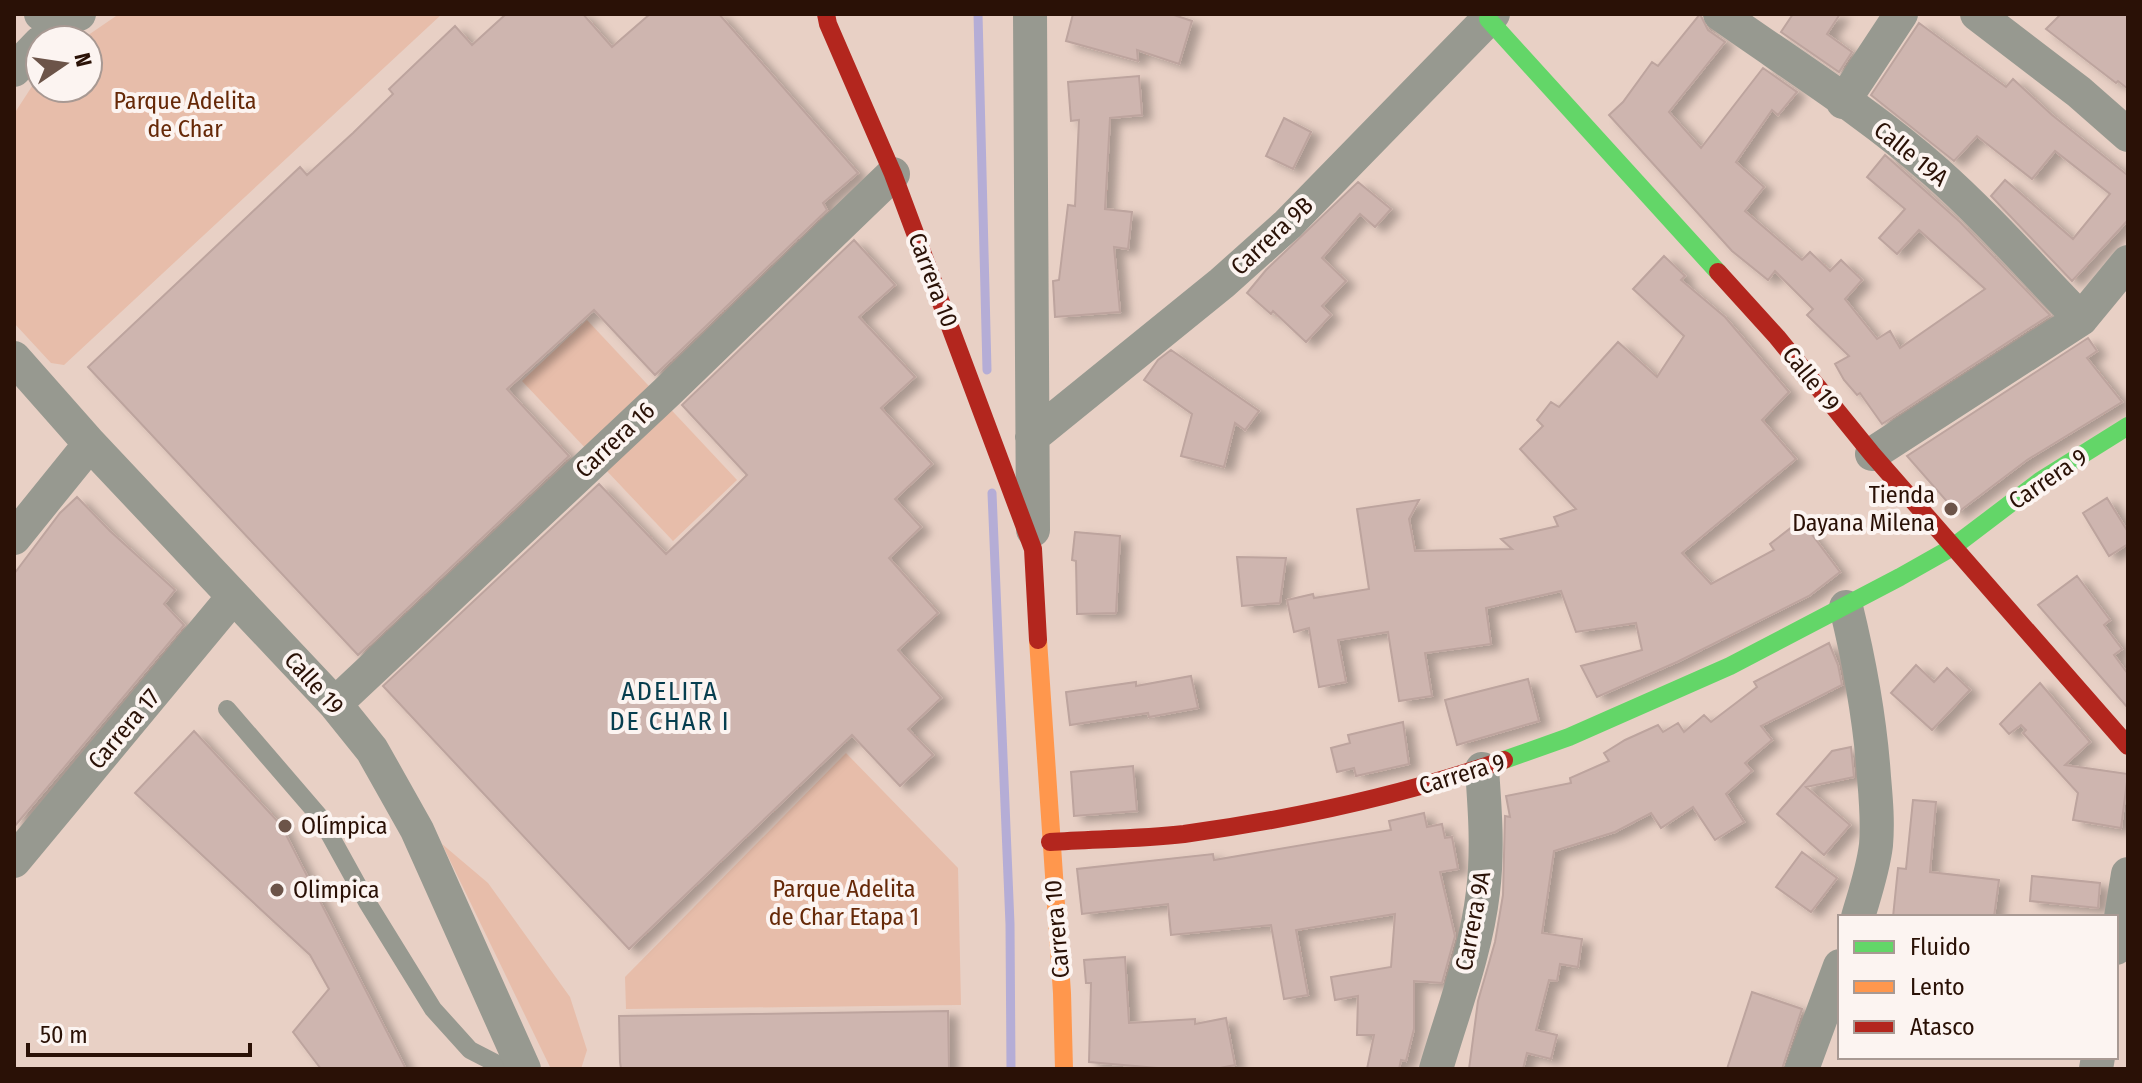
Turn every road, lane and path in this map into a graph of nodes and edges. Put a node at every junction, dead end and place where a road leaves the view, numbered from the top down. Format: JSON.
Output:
{"nodes":[{"id":1,"x":1030,"y":14,"type":"edge"},
{"id":2,"x":1720,"y":14,"type":"edge"},
{"id":3,"x":1901,"y":14,"type":"edge"},
{"id":4,"x":1977,"y":14,"type":"edge"},
{"id":5,"x":1491,"y":16,"type":"edge"},
{"id":6,"x":824,"y":17,"type":"edge"},
{"id":7,"x":1843,"y":102,"type":"junction"},
{"id":8,"x":2128,"y":135,"type":"edge"},
{"id":9,"x":893,"y":174,"type":"junction"},
{"id":10,"x":2128,"y":262,"type":"edge"},
{"id":11,"x":2081,"y":319,"type":"junction"},
{"id":12,"x":14,"y":358,"type":"edge"},
{"id":13,"x":2128,"y":426,"type":"edge"},
{"id":14,"x":1032,"y":437,"type":"junction"},
{"id":15,"x":90,"y":444,"type":"junction"},
{"id":16,"x":1872,"y":454,"type":"junction"},
{"id":17,"x":14,"y":538,"type":"edge"},
{"id":18,"x":1953,"y":547,"type":"junction"},
{"id":19,"x":1033,"y":549,"type":"junction"},
{"id":20,"x":233,"y":597,"type":"junction"},
{"id":21,"x":1846,"y":607,"type":"junction"},
{"id":22,"x":335,"y":704,"type":"junction"},
{"id":23,"x":227,"y":709,"type":"dead end"},
{"id":24,"x":2128,"y":746,"type":"edge"},
{"id":25,"x":1482,"y":769,"type":"junction"},
{"id":26,"x":1050,"y":842,"type":"junction"},
{"id":27,"x":14,"y":861,"type":"edge"},
{"id":28,"x":2128,"y":874,"type":"edge"},
{"id":29,"x":1859,"y":915,"type":"edge"},
{"id":30,"x":2118,"y":936,"type":"edge"},
{"id":31,"x":1838,"y":971,"type":"edge"},
{"id":32,"x":507,"y":1069,"type":"edge"},
{"id":33,"x":524,"y":1069,"type":"edge"},
{"id":34,"x":1064,"y":1069,"type":"edge"},
{"id":35,"x":1436,"y":1069,"type":"edge"},
{"id":36,"x":1802,"y":1069,"type":"edge"}],
"edges":[{"from":1,"to":14,"type":"street","name":"Carrera 10"},
{"from":2,"to":7,"type":"street","name":"Calle 19A"},
{"from":3,"to":7,"type":"street"},
{"from":4,"to":8,"type":"street"},
{"from":5,"to":14,"type":"street","name":"Carrera 9B"},
{"from":5,"to":16,"type":"street","name":"Calle 19"},
{"from":6,"to":9,"type":"street","name":"Carrera 10"},
{"from":7,"to":11,"type":"street","name":"Calle 19A"},
{"from":9,"to":19,"type":"street","name":"Carrera 10"},
{"from":9,"to":22,"type":"street","name":"Carrera 16"},
{"from":10,"to":11,"type":"street"},
{"from":11,"to":16,"type":"street"},
{"from":12,"to":15,"type":"street","name":"Calle 19"},
{"from":13,"to":18,"type":"street","name":"Carrera 9"},
{"from":14,"to":19,"type":"street","name":"Carrera 10"},
{"from":15,"to":17,"type":"street"},
{"from":15,"to":20,"type":"street","name":"Calle 19"},
{"from":16,"to":18,"type":"street","name":"Calle 19"},
{"from":18,"to":21,"type":"street","name":"Carrera 9"},
{"from":18,"to":24,"type":"street","name":"Calle 19"},
{"from":19,"to":26,"type":"street","name":"Carrera 10"},
{"from":20,"to":22,"type":"street","name":"Calle 19"},
{"from":20,"to":27,"type":"street","name":"Carrera 17"},
{"from":21,"to":25,"type":"street","name":"Carrera 9"},
{"from":21,"to":29,"type":"street"},
{"from":22,"to":33,"type":"street","name":"Calle 19"},
{"from":23,"to":32,"type":"lane"},
{"from":25,"to":26,"type":"street","name":"Carrera 9"},
{"from":25,"to":35,"type":"street","name":"Carrera 9A"},
{"from":26,"to":34,"type":"street","name":"Carrera 10"},
{"from":28,"to":30,"type":"street"},
{"from":31,"to":36,"type":"street"}]}
